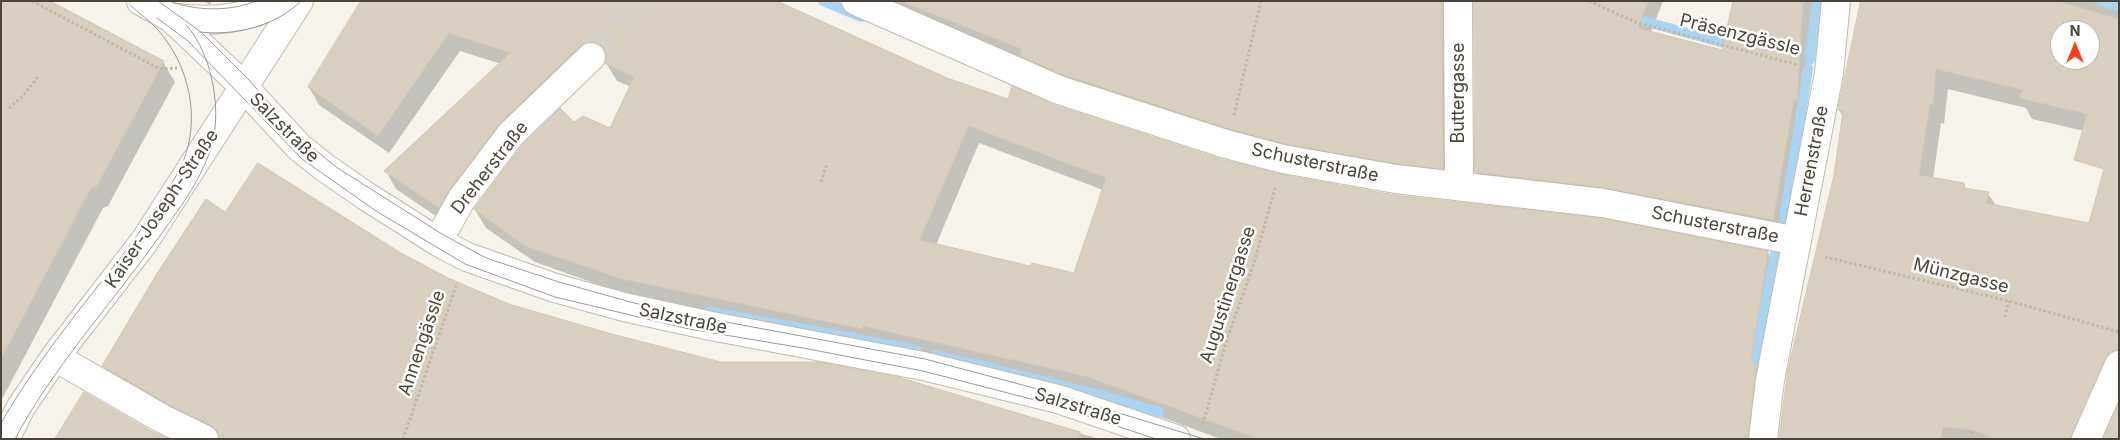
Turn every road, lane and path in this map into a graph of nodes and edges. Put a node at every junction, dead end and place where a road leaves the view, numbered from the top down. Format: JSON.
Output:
{"nodes":[{"id":1,"x":32,"y":1,"type":"edge"},
{"id":2,"x":141,"y":1,"type":"edge"},
{"id":3,"x":281,"y":1,"type":"edge"},
{"id":4,"x":299,"y":1,"type":"edge"},
{"id":5,"x":856,"y":1,"type":"edge"},
{"id":6,"x":1262,"y":1,"type":"edge"},
{"id":7,"x":1458,"y":1,"type":"edge"},
{"id":8,"x":1589,"y":1,"type":"edge"},
{"id":9,"x":1836,"y":1,"type":"edge"},
{"id":10,"x":170,"y":16,"type":"junction"},
{"id":11,"x":591,"y":57,"type":"tunnel mouth"},
{"id":12,"x":160,"y":69,"type":"dead end"},
{"id":13,"x":1829,"y":73,"type":"junction"},
{"id":14,"x":38,"y":77,"type":"dead end"},
{"id":15,"x":243,"y":86,"type":"junction"},
{"id":16,"x":9,"y":108,"type":"dead end"},
{"id":17,"x":1226,"y":144,"type":"junction"},
{"id":18,"x":1283,"y":159,"type":"junction"},
{"id":19,"x":827,"y":163,"type":"dead end"},
{"id":20,"x":821,"y":182,"type":"dead end"},
{"id":21,"x":1459,"y":186,"type":"junction"},
{"id":22,"x":440,"y":243,"type":"junction"},
{"id":23,"x":1796,"y":246,"type":"junction"},
{"id":24,"x":467,"y":257,"type":"junction"},
{"id":25,"x":2009,"y":301,"type":"junction"},
{"id":26,"x":2005,"y":317,"type":"dead end"},
{"id":27,"x":2119,"y":332,"type":"edge"},
{"id":28,"x":54,"y":357,"type":"junction"},
{"id":29,"x":2119,"y":365,"type":"edge"},
{"id":30,"x":1202,"y":428,"type":"dead end"},
{"id":31,"x":1973,"y":430,"type":"dead end"},
{"id":32,"x":5,"y":439,"type":"edge"},
{"id":33,"x":204,"y":439,"type":"edge"},
{"id":34,"x":403,"y":439,"type":"edge"},
{"id":35,"x":1176,"y":439,"type":"edge"},
{"id":36,"x":1763,"y":439,"type":"edge"},
{"id":37,"x":1970,"y":439,"type":"edge"},
{"id":38,"x":2086,"y":439,"type":"edge"}],
"edges":[{"from":1,"to":12,"type":"path"},
{"from":2,"to":10,"type":"street"},
{"from":3,"to":10,"type":"street"},
{"from":4,"to":15,"type":"street","name":"Kaiser-Joseph-Straße"},
{"from":5,"to":17,"type":"street","name":"Schusterstraße"},
{"from":6,"to":17,"type":"path"},
{"from":7,"to":21,"type":"street","name":"Buttergasse"},
{"from":8,"to":13,"type":"path","name":"Präsenzgässle"},
{"from":9,"to":13,"type":"street","name":"Herrenstraße"},
{"from":10,"to":15,"type":"street","name":"Salzstraße"},
{"from":11,"to":22,"type":"street","name":"Dreherstraße"},
{"from":13,"to":23,"type":"street","name":"Herrenstraße"},
{"from":14,"to":16,"type":"path"},
{"from":15,"to":22,"type":"street","name":"Salzstraße"},
{"from":15,"to":28,"type":"street","name":"Kaiser-Joseph-Straße"},
{"from":17,"to":18,"type":"street","name":"Schusterstraße"},
{"from":18,"to":21,"type":"street","name":"Schusterstraße"},
{"from":18,"to":30,"type":"path","name":"Augustinergasse"},
{"from":19,"to":20,"type":"path"},
{"from":21,"to":23,"type":"street","name":"Schusterstraße"},
{"from":22,"to":24,"type":"street","name":"Salzstraße"},
{"from":23,"to":25,"type":"path","name":"Münzgasse"},
{"from":23,"to":36,"type":"street","name":"Herrenstraße"},
{"from":24,"to":34,"type":"path","name":"Annengässle"},
{"from":24,"to":35,"type":"street","name":"Salzstraße"},
{"from":25,"to":26,"type":"path"},
{"from":25,"to":27,"type":"path","name":"Münzgasse"},
{"from":28,"to":32,"type":"street","name":"Kaiser-Joseph-Straße"},
{"from":28,"to":33,"type":"street"},
{"from":29,"to":38,"type":"street"},
{"from":31,"to":37,"type":"path"}]}
